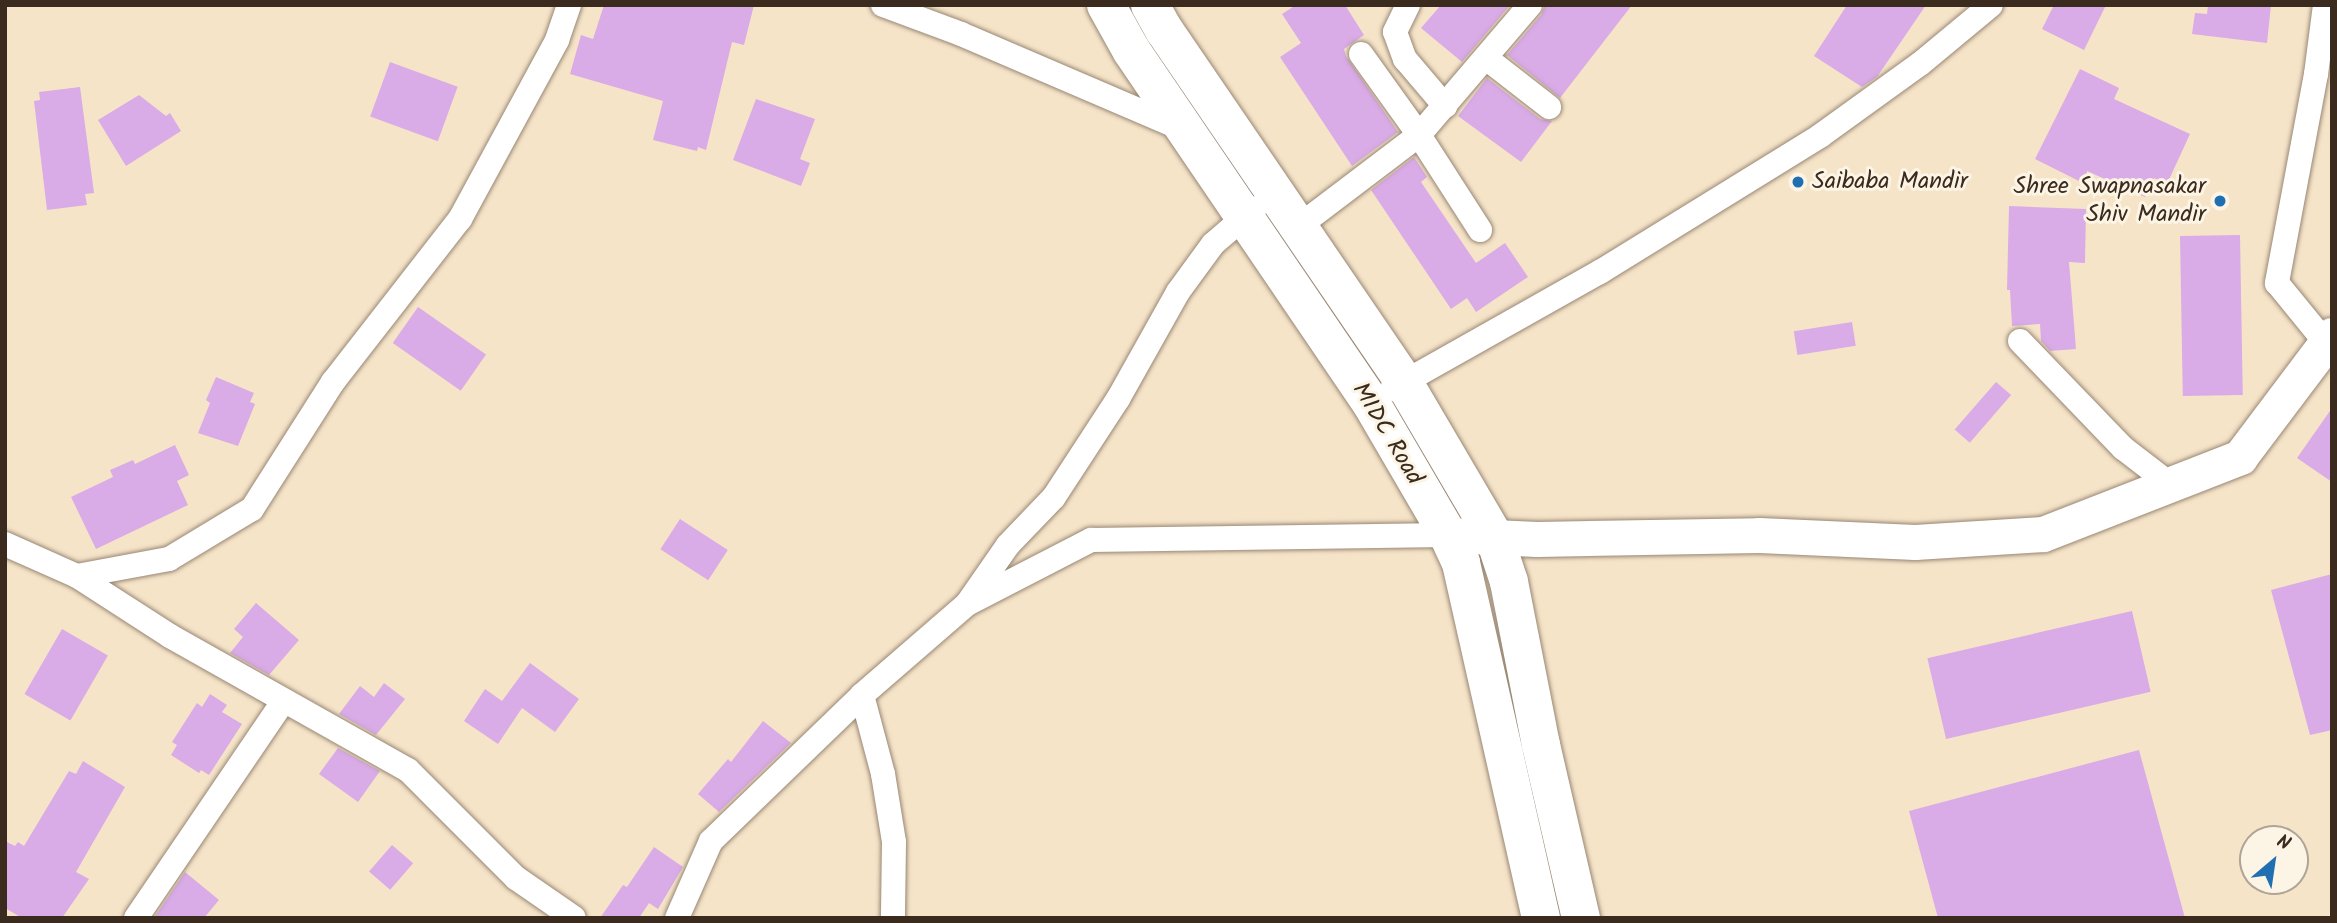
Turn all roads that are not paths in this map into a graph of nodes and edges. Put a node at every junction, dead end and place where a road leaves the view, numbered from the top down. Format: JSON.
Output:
{"nodes":[{"id":1,"x":569,"y":5,"type":"edge"},
{"id":2,"x":883,"y":5,"type":"edge"},
{"id":3,"x":1106,"y":5,"type":"edge"},
{"id":4,"x":1408,"y":5,"type":"edge"},
{"id":5,"x":1530,"y":5,"type":"edge"},
{"id":6,"x":1991,"y":5,"type":"edge"},
{"id":7,"x":2325,"y":5,"type":"edge"},
{"id":8,"x":1152,"y":6,"type":"edge"},
{"id":9,"x":1361,"y":54,"type":"dead end"},
{"id":10,"x":1486,"y":58,"type":"junction"},
{"id":11,"x":1445,"y":106,"type":"junction"},
{"id":12,"x":1549,"y":107,"type":"dead end"},
{"id":13,"x":1186,"y":130,"type":"junction"},
{"id":14,"x":1419,"y":135,"type":"junction"},
{"id":15,"x":1275,"y":191,"type":"junction"},
{"id":16,"x":1246,"y":216,"type":"junction"},
{"id":17,"x":1299,"y":226,"type":"junction"},
{"id":18,"x":1479,"y":230,"type":"dead end"},
{"id":19,"x":2329,"y":339,"type":"edge"},
{"id":20,"x":2020,"y":341,"type":"dead end"},
{"id":21,"x":1403,"y":381,"type":"junction"},
{"id":22,"x":1371,"y":403,"type":"junction"},
{"id":23,"x":2170,"y":484,"type":"junction"},
{"id":24,"x":1448,"y":535,"type":"junction"},
{"id":25,"x":1494,"y":536,"type":"junction"},
{"id":26,"x":5,"y":544,"type":"edge"},
{"id":27,"x":77,"y":576,"type":"junction"},
{"id":28,"x":967,"y":604,"type":"junction"},
{"id":29,"x":862,"y":695,"type":"junction"},
{"id":30,"x":284,"y":700,"type":"junction"},
{"id":31,"x":1546,"y":765,"type":"junction"},
{"id":32,"x":1508,"y":772,"type":"junction"},
{"id":33,"x":136,"y":918,"type":"edge"},
{"id":34,"x":574,"y":918,"type":"edge"},
{"id":35,"x":677,"y":918,"type":"edge"},
{"id":36,"x":893,"y":918,"type":"edge"},
{"id":37,"x":1541,"y":918,"type":"edge"},
{"id":38,"x":1581,"y":918,"type":"edge"}],
"edges":[{"from":1,"to":27,"type":"street"},
{"from":2,"to":13,"type":"street"},
{"from":3,"to":13,"type":"main road","name":"MIDC Road"},
{"from":4,"to":11,"type":"street"},
{"from":5,"to":10,"type":"street"},
{"from":6,"to":21,"type":"street"},
{"from":7,"to":19,"type":"street"},
{"from":8,"to":15,"type":"main road","name":"MIDC Road"},
{"from":9,"to":14,"type":"street"},
{"from":10,"to":11,"type":"street"},
{"from":10,"to":12,"type":"street"},
{"from":11,"to":14,"type":"street"},
{"from":13,"to":16,"type":"main road","name":"MIDC Road"},
{"from":14,"to":17,"type":"street"},
{"from":14,"to":18,"type":"street"},
{"from":15,"to":16,"type":"street"},
{"from":15,"to":17,"type":"main road","name":"MIDC Road"},
{"from":16,"to":22,"type":"main road","name":"MIDC Road"},
{"from":16,"to":28,"type":"street"},
{"from":17,"to":21,"type":"main road","name":"MIDC Road"},
{"from":19,"to":23,"type":"street"},
{"from":20,"to":23,"type":"street"},
{"from":21,"to":22,"type":"street"},
{"from":21,"to":25,"type":"main road","name":"MIDC Road"},
{"from":22,"to":24,"type":"main road","name":"MIDC Road"},
{"from":23,"to":25,"type":"street"},
{"from":24,"to":25,"type":"street"},
{"from":24,"to":28,"type":"street"},
{"from":24,"to":32,"type":"main road","name":"MIDC Road"},
{"from":25,"to":31,"type":"main road","name":"MIDC Road"},
{"from":26,"to":27,"type":"street"},
{"from":27,"to":30,"type":"street"},
{"from":28,"to":29,"type":"street"},
{"from":29,"to":35,"type":"street"},
{"from":29,"to":36,"type":"street"},
{"from":30,"to":33,"type":"street"},
{"from":30,"to":34,"type":"street"},
{"from":31,"to":32,"type":"main road"},
{"from":31,"to":38,"type":"main road","name":"MIDC Road"},
{"from":32,"to":37,"type":"main road","name":"MIDC Road"}]}
